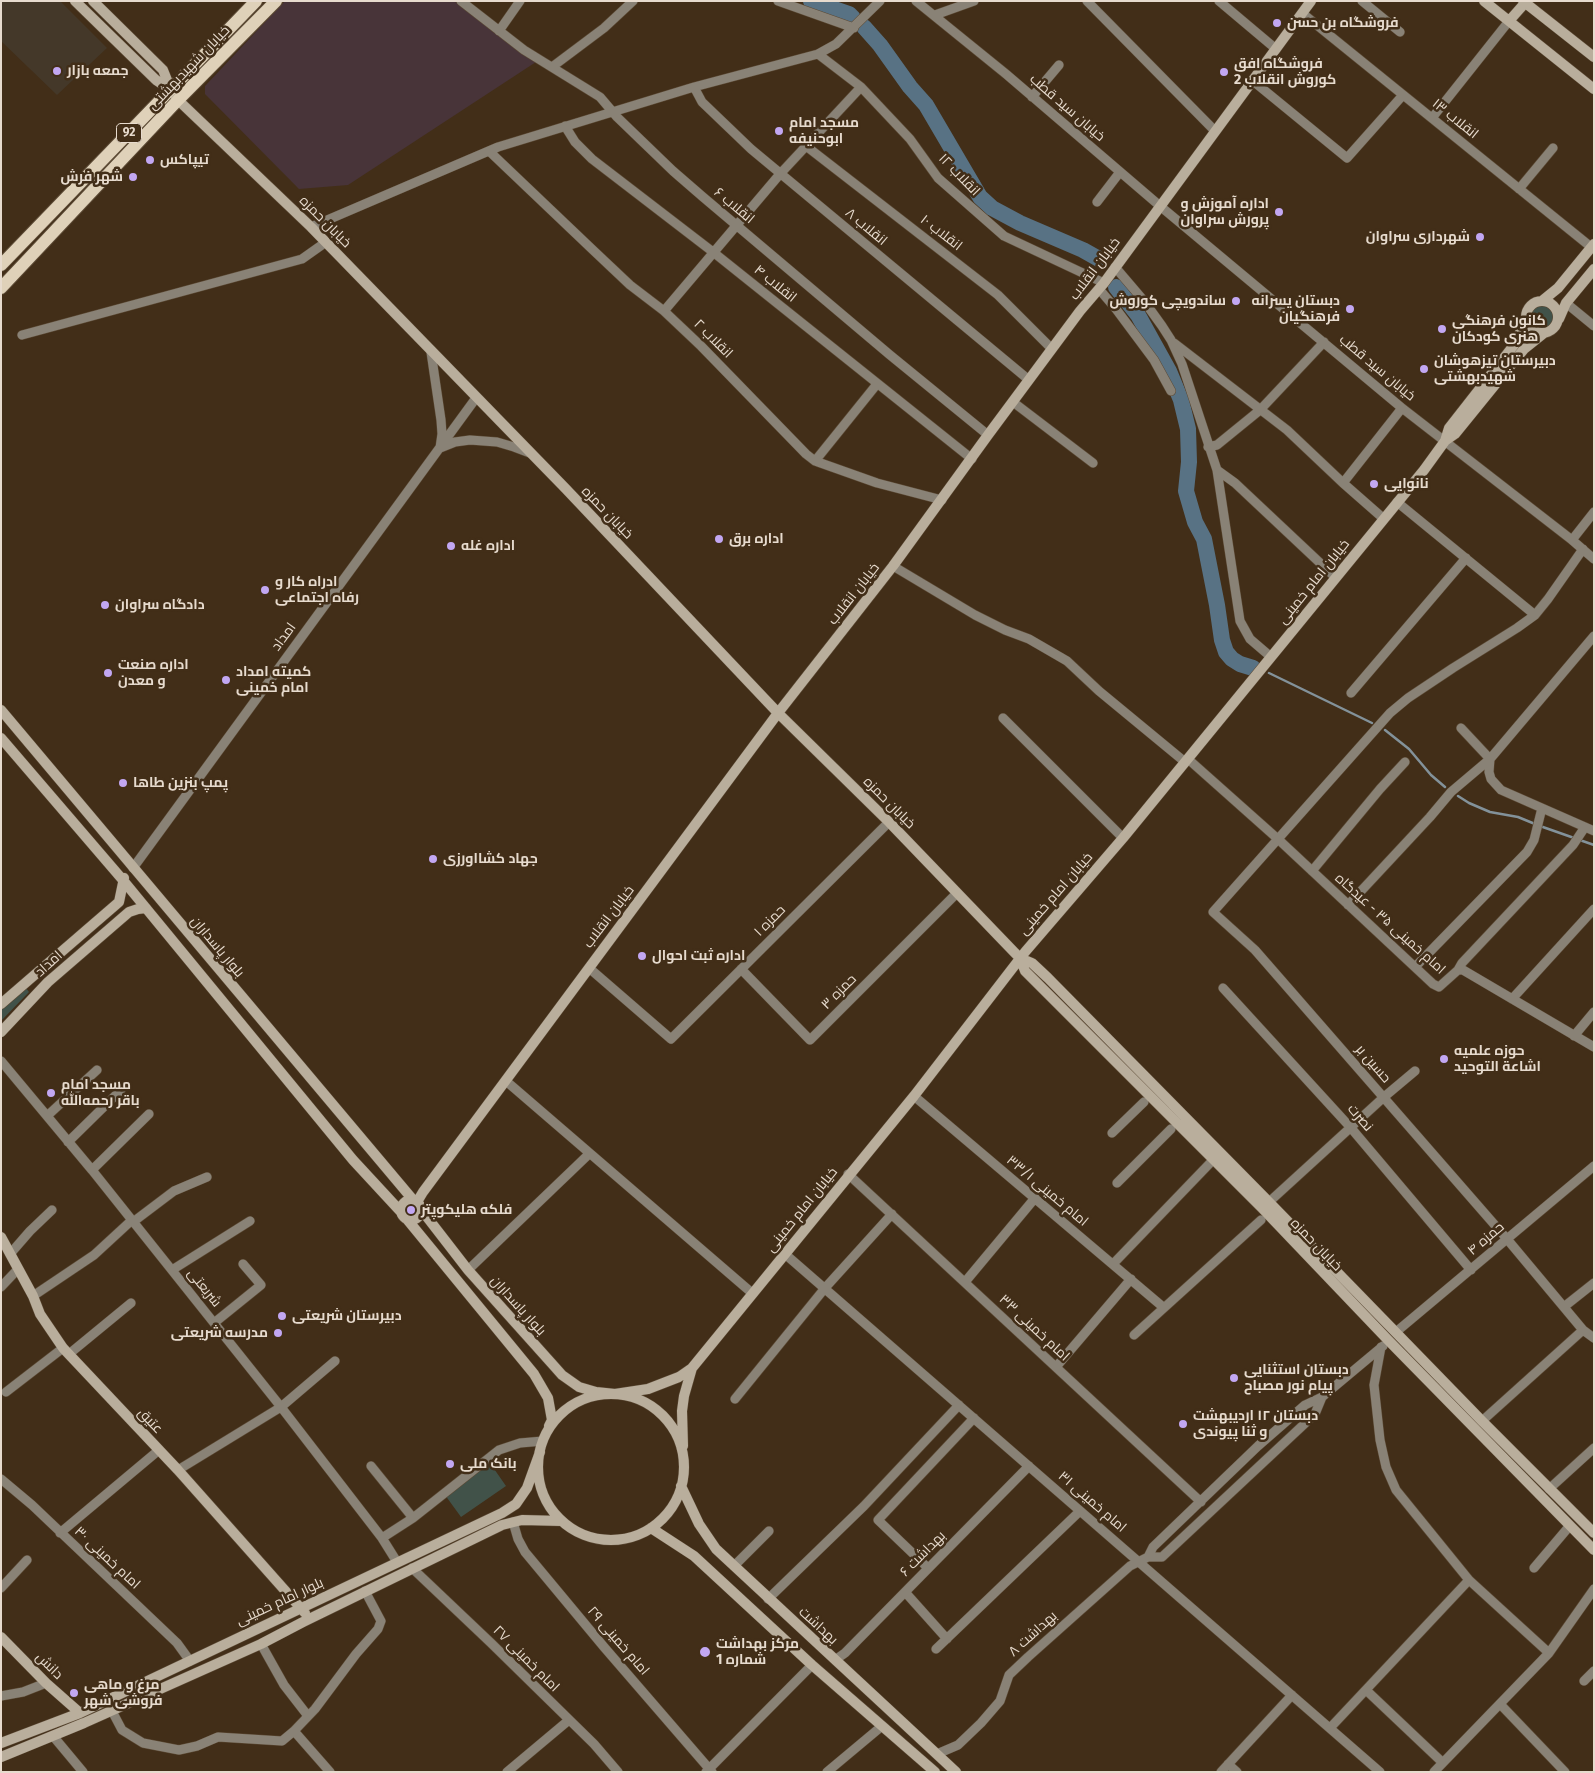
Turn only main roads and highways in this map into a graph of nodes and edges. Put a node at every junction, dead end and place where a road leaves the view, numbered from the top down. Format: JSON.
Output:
{"nodes":[{"id":1,"x":75,"y":1,"type":"edge"},
{"id":2,"x":93,"y":1,"type":"edge"},
{"id":3,"x":256,"y":1,"type":"edge"},
{"id":4,"x":276,"y":1,"type":"edge"},
{"id":5,"x":1311,"y":1,"type":"edge"},
{"id":6,"x":1484,"y":1,"type":"edge"},
{"id":7,"x":1525,"y":2,"type":"edge"},
{"id":8,"x":1509,"y":21,"type":"junction"},
{"id":9,"x":1594,"y":56,"type":"edge"},
{"id":10,"x":1594,"y":89,"type":"edge"},
{"id":11,"x":175,"y":95,"type":"junction"},
{"id":12,"x":1592,"y":246,"type":"edge"},
{"id":13,"x":1,"y":265,"type":"edge"},
{"id":14,"x":1594,"y":269,"type":"edge"},
{"id":15,"x":1,"y":288,"type":"edge"},
{"id":16,"x":1542,"y":301,"type":"junction"},
{"id":17,"x":1526,"y":319,"type":"junction"},
{"id":18,"x":1558,"y":320,"type":"junction"},
{"id":19,"x":1544,"y":333,"type":"junction"},
{"id":20,"x":1445,"y":441,"type":"junction"},
{"id":21,"x":1,"y":710,"type":"edge"},
{"id":22,"x":778,"y":713,"type":"junction"},
{"id":23,"x":1,"y":738,"type":"edge"},
{"id":24,"x":132,"y":868,"type":"junction"},
{"id":25,"x":122,"y":879,"type":"junction"},
{"id":26,"x":146,"y":908,"type":"junction"},
{"id":27,"x":1020,"y":958,"type":"junction"},
{"id":28,"x":30,"y":980,"type":"junction"},
{"id":29,"x":39,"y":991,"type":"junction"},
{"id":30,"x":1,"y":1004,"type":"edge"},
{"id":31,"x":1,"y":1032,"type":"edge"},
{"id":32,"x":417,"y":1204,"type":"junction"},
{"id":33,"x":1266,"y":1205,"type":"junction"},
{"id":34,"x":404,"y":1216,"type":"junction"},
{"id":35,"x":1,"y":1237,"type":"edge"},
{"id":36,"x":1396,"y":1332,"type":"junction"},
{"id":37,"x":1385,"y":1344,"type":"junction"},
{"id":38,"x":692,"y":1368,"type":"junction"},
{"id":39,"x":615,"y":1394,"type":"junction"},
{"id":40,"x":548,"y":1430,"type":"junction"},
{"id":41,"x":540,"y":1452,"type":"junction"},
{"id":42,"x":684,"y":1460,"type":"junction"},
{"id":43,"x":681,"y":1486,"type":"junction"},
{"id":44,"x":562,"y":1521,"type":"junction"},
{"id":45,"x":651,"y":1528,"type":"junction"},
{"id":46,"x":1594,"y":1533,"type":"edge"},
{"id":47,"x":1594,"y":1550,"type":"edge"},
{"id":48,"x":765,"y":1596,"type":"junction"},
{"id":49,"x":301,"y":1608,"type":"junction"},
{"id":50,"x":749,"y":1608,"type":"junction"},
{"id":51,"x":309,"y":1619,"type":"junction"},
{"id":52,"x":1,"y":1637,"type":"edge"},
{"id":53,"x":80,"y":1712,"type":"junction"},
{"id":54,"x":897,"y":1718,"type":"junction"},
{"id":55,"x":884,"y":1727,"type":"junction"},
{"id":56,"x":1,"y":1743,"type":"edge"},
{"id":57,"x":1,"y":1757,"type":"edge"},
{"id":58,"x":935,"y":1772,"type":"edge"},
{"id":59,"x":956,"y":1772,"type":"edge"}],
"edges":[{"from":1,"to":11,"type":"main road","name":"خیابان حمزه"},
{"from":2,"to":11,"type":"main road","name":"خیابان حمزه"},
{"from":3,"to":11,"type":"main road","name":"خیابان شهیدبهشتی","number":"92"},
{"from":4,"to":11,"type":"main road","name":"خیابان شهیدبهشتی","number":"92"},
{"from":5,"to":22,"type":"main road","name":"خیابان انقلاب"},
{"from":6,"to":8,"type":"main road"},
{"from":7,"to":8,"type":"main road"},
{"from":7,"to":9,"type":"main road"},
{"from":8,"to":10,"type":"main road"},
{"from":11,"to":13,"type":"main road","name":"خیابان شهیدبهشتی","number":"92"},
{"from":11,"to":15,"type":"main road","name":"خیابان شهیدبهشتی","number":"92"},
{"from":11,"to":22,"type":"main road","name":"خیابان حمزه"},
{"from":12,"to":16,"type":"main road"},
{"from":14,"to":18,"type":"main road"},
{"from":16,"to":17,"type":"main road"},
{"from":16,"to":18,"type":"main road"},
{"from":17,"to":19,"type":"main road"},
{"from":17,"to":20,"type":"main road","name":"خیابان امام خمینی"},
{"from":18,"to":19,"type":"main road"},
{"from":19,"to":20,"type":"main road","name":"خیابان امام خمینی"},
{"from":20,"to":27,"type":"main road","name":"خیابان امام خمینی"},
{"from":21,"to":24,"type":"main road","name":"بلوار پاسداران"},
{"from":22,"to":27,"type":"main road","name":"خیابان حمزه"},
{"from":22,"to":32,"type":"main road","name":"خیابان انقلاب"},
{"from":23,"to":25,"type":"main road"},
{"from":24,"to":25,"type":"main road"},
{"from":24,"to":32,"type":"main road","name":"بلوار پاسداران"},
{"from":25,"to":26,"type":"main road"},
{"from":25,"to":28,"type":"main road","name":"امداد"},
{"from":26,"to":29,"type":"main road","name":"امداد"},
{"from":26,"to":34,"type":"main road"},
{"from":27,"to":33,"type":"main road","name":"خیابان حمزه"},
{"from":27,"to":33,"type":"main road","name":"خیابان حمزه"},
{"from":27,"to":38,"type":"main road","name":"خیابان امام خمینی"},
{"from":28,"to":29,"type":"main road"},
{"from":28,"to":30,"type":"main road","name":"امداد"},
{"from":29,"to":31,"type":"main road","name":"امداد"},
{"from":32,"to":34,"type":"main road"},
{"from":32,"to":34,"type":"main road"},
{"from":32,"to":39,"type":"main road","name":"بلوار پاسداران"},
{"from":33,"to":36,"type":"main road","name":"خیابان حمزه"},
{"from":33,"to":37,"type":"main road","name":"خیابان حمزه"},
{"from":34,"to":40,"type":"main road"},
{"from":35,"to":49,"type":"main road","name":"عتیق"},
{"from":36,"to":37,"type":"main road"},
{"from":36,"to":46,"type":"main road","name":"خیابان حمزه"},
{"from":37,"to":47,"type":"main road","name":"خیابان حمزه"},
{"from":38,"to":39,"type":"main road"},
{"from":38,"to":42,"type":"main road"},
{"from":39,"to":40,"type":"main road"},
{"from":39,"to":42,"type":"main road"},
{"from":40,"to":41,"type":"main road"},
{"from":41,"to":44,"type":"main road"},
{"from":41,"to":49,"type":"main road","name":"بلوار امام خمینی"},
{"from":42,"to":43,"type":"main road"},
{"from":43,"to":45,"type":"main road"},
{"from":43,"to":48,"type":"main road","name":"بهداشت"},
{"from":44,"to":45,"type":"main road"},
{"from":44,"to":51,"type":"main road","name":"بلوار امام خمینی"},
{"from":45,"to":50,"type":"main road"},
{"from":48,"to":50,"type":"main road"},
{"from":48,"to":54,"type":"main road","name":"بهداشت"},
{"from":49,"to":51,"type":"main road","name":"عتیق"},
{"from":49,"to":53,"type":"main road","name":"بلوار امام خمینی"},
{"from":50,"to":55,"type":"main road"},
{"from":51,"to":57,"type":"main road","name":"بلوار امام خمینی"},
{"from":52,"to":53,"type":"main road","name":"دانش"},
{"from":53,"to":56,"type":"main road","name":"بلوار امام خمینی"},
{"from":54,"to":55,"type":"main road"},
{"from":54,"to":59,"type":"main road","name":"بهداشت"},
{"from":55,"to":58,"type":"main road"}]}
